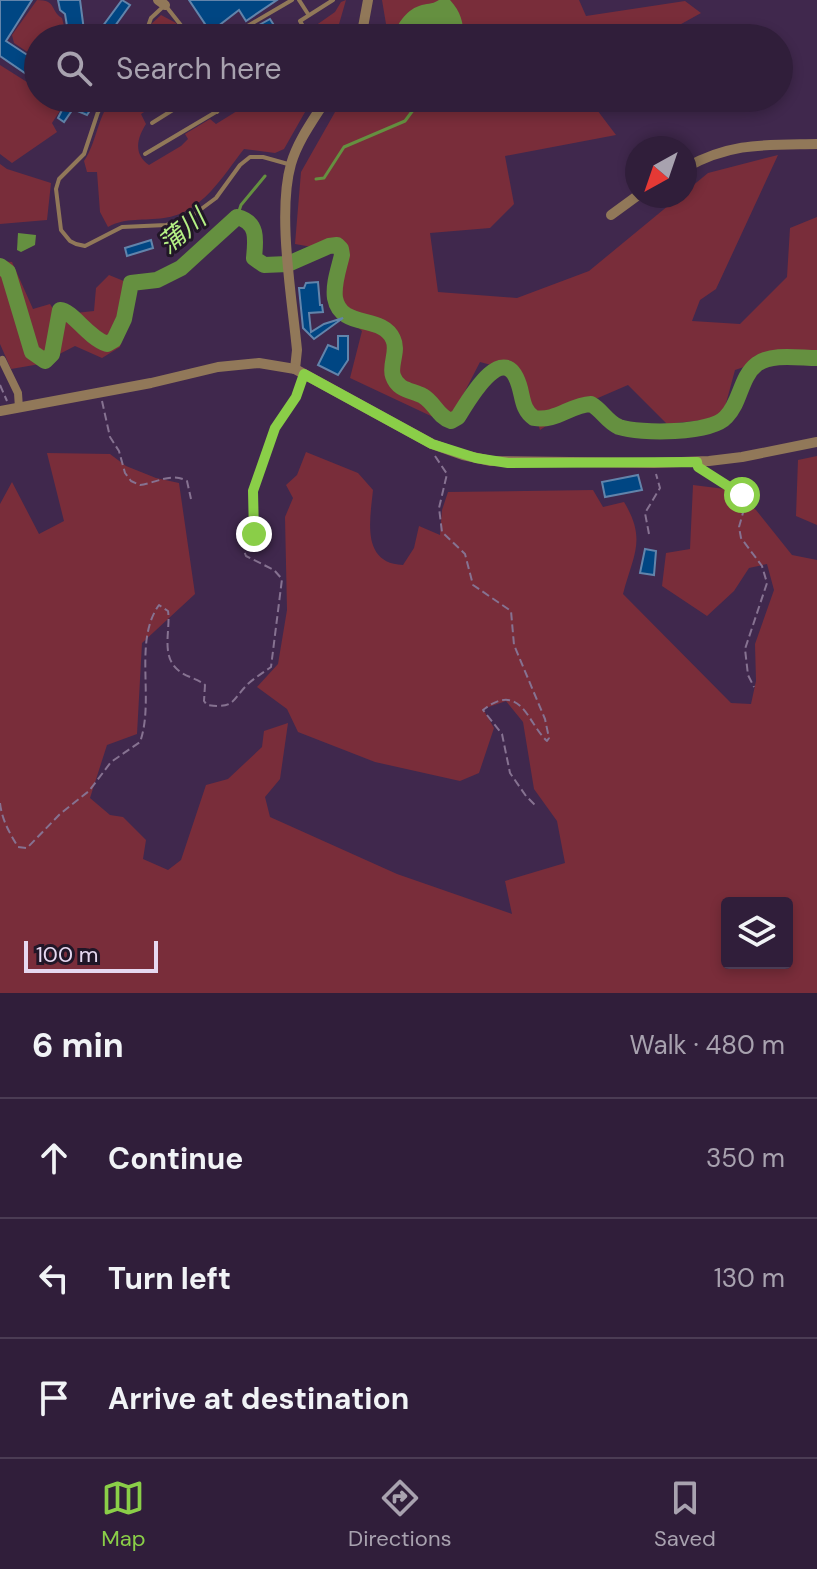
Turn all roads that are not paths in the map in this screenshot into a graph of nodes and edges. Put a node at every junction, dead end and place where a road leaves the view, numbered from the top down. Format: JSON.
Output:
{"nodes":[{"id":1,"x":292,"y":0,"type":"edge"},
{"id":2,"x":299,"y":0,"type":"edge"},
{"id":3,"x":333,"y":0,"type":"edge"},
{"id":4,"x":368,"y":0,"type":"edge"},
{"id":5,"x":162,"y":2,"type":"edge"},
{"id":6,"x":308,"y":14,"type":"junction"},
{"id":7,"x":147,"y":24,"type":"edge"},
{"id":8,"x":180,"y":24,"type":"edge"},
{"id":9,"x":251,"y":24,"type":"edge"},
{"id":10,"x":302,"y":24,"type":"edge"},
{"id":11,"x":364,"y":24,"type":"edge"},
{"id":12,"x":98,"y":112,"type":"edge"},
{"id":13,"x":170,"y":112,"type":"edge"},
{"id":14,"x":217,"y":112,"type":"edge"},
{"id":15,"x":318,"y":112,"type":"edge"},
{"id":16,"x":152,"y":123,"type":"dead end"},
{"id":17,"x":817,"y":144,"type":"edge"},
{"id":18,"x":145,"y":154,"type":"dead end"},
{"id":19,"x":697,"y":161,"type":"edge"},
{"id":20,"x":291,"y":165,"type":"junction"},
{"id":21,"x":625,"y":205,"type":"edge"},
{"id":22,"x":611,"y":215,"type":"dead end"},
{"id":23,"x":2,"y":360,"type":"edge"},
{"id":24,"x":299,"y":372,"type":"junction"},
{"id":25,"x":10,"y":409,"type":"edge"},
{"id":26,"x":817,"y":442,"type":"edge"}],
"edges":[{"from":1,"to":9,"type":"lane"},
{"from":2,"to":6,"type":"lane"},
{"from":3,"to":6,"type":"lane"},
{"from":4,"to":11,"type":"street"},
{"from":5,"to":7,"type":"lane"},
{"from":5,"to":8,"type":"lane"},
{"from":6,"to":10,"type":"lane"},
{"from":12,"to":20,"type":"lane"},
{"from":13,"to":16,"type":"lane"},
{"from":14,"to":18,"type":"lane"},
{"from":15,"to":20,"type":"street"},
{"from":17,"to":19,"type":"street"},
{"from":20,"to":24,"type":"street"},
{"from":21,"to":22,"type":"street"},
{"from":23,"to":25,"type":"street"},
{"from":24,"to":25,"type":"street"},
{"from":24,"to":26,"type":"street"}]}
